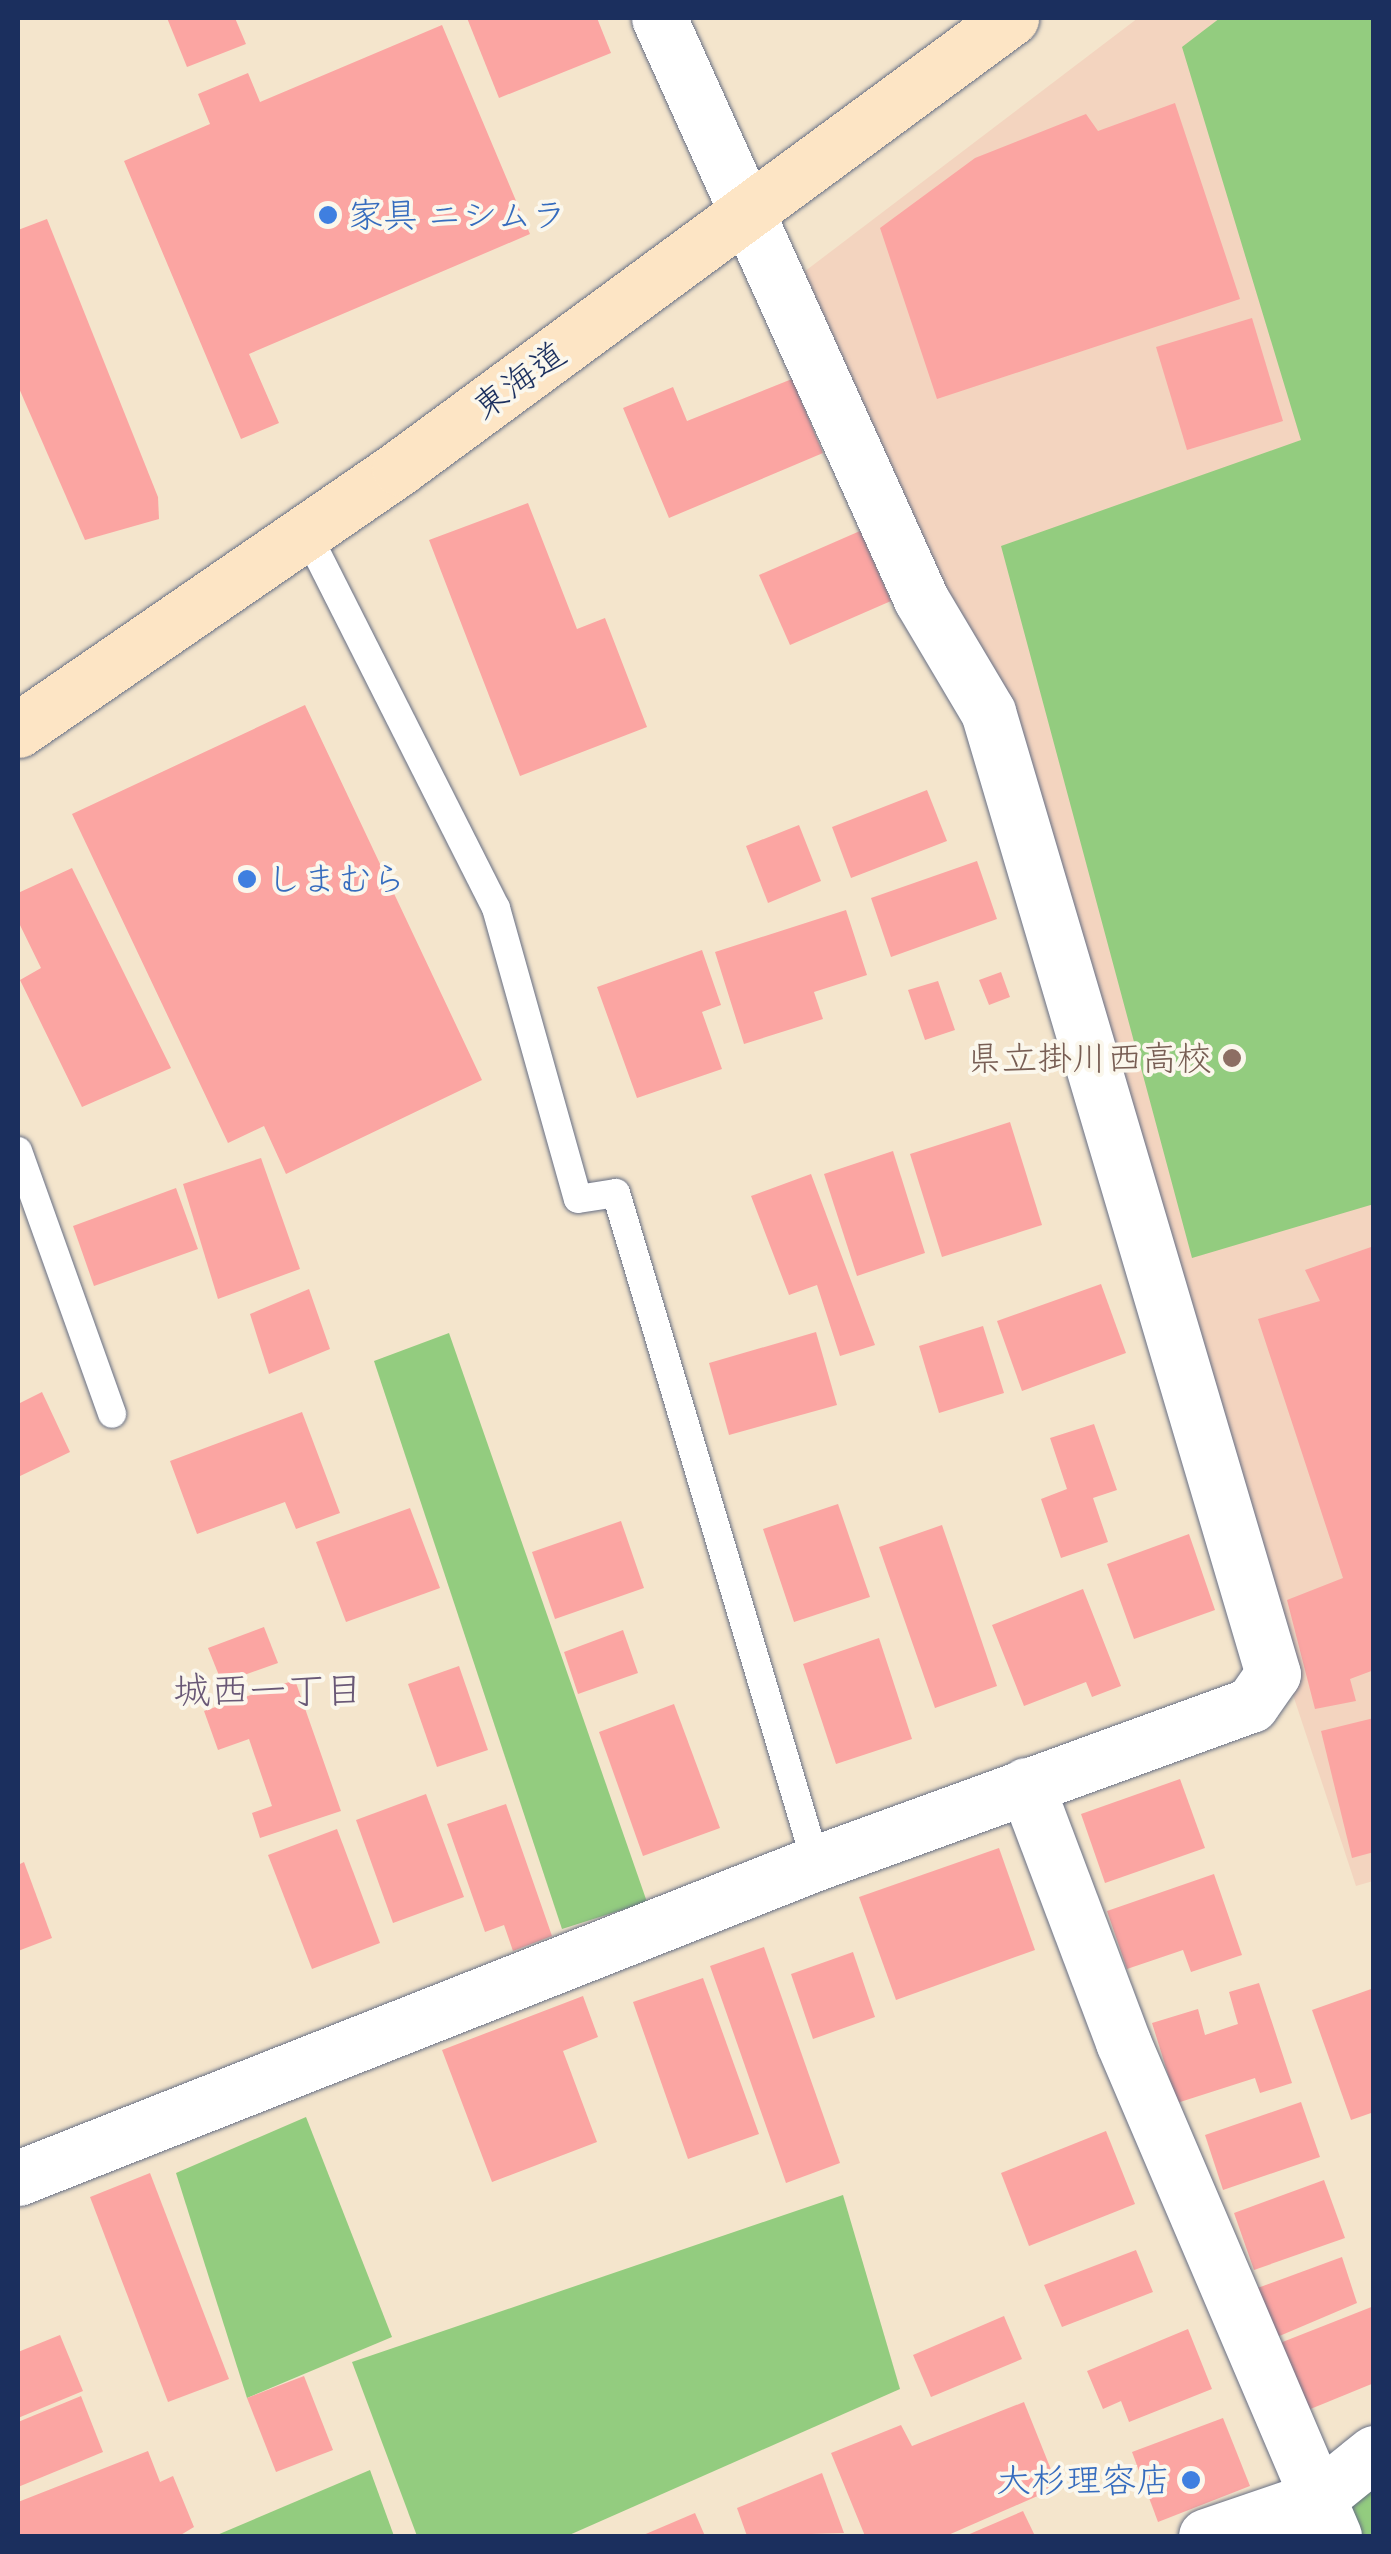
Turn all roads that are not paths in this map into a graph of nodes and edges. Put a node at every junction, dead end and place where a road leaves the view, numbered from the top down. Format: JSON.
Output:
{"nodes":[{"id":1,"x":659,"y":18,"type":"edge"},
{"id":2,"x":1012,"y":18,"type":"edge"},
{"id":3,"x":749,"y":214,"type":"junction"},
{"id":4,"x":306,"y":532,"type":"junction"},
{"id":5,"x":18,"y":730,"type":"edge"},
{"id":6,"x":18,"y":1151,"type":"edge"},
{"id":7,"x":112,"y":1414,"type":"dead end"},
{"id":8,"x":1026,"y":1784,"type":"junction"},
{"id":9,"x":816,"y":1863,"type":"junction"},
{"id":10,"x":18,"y":2178,"type":"edge"},
{"id":11,"x":1374,"y":2453,"type":"edge"},
{"id":12,"x":1325,"y":2518,"type":"edge"},
{"id":13,"x":1206,"y":2536,"type":"edge"},
{"id":14,"x":1271,"y":2536,"type":"edge"}],
"edges":[{"from":1,"to":3,"type":"street"},
{"from":2,"to":3,"type":"main road","name":"東海道"},
{"from":3,"to":4,"type":"main road","name":"東海道"},
{"from":3,"to":8,"type":"street"},
{"from":4,"to":5,"type":"main road","name":"東海道"},
{"from":4,"to":9,"type":"lane"},
{"from":6,"to":7,"type":"lane"},
{"from":8,"to":9,"type":"street"},
{"from":8,"to":12,"type":"street"},
{"from":9,"to":10,"type":"street"},
{"from":11,"to":12,"type":"street"},
{"from":12,"to":13,"type":"street"},
{"from":12,"to":14,"type":"street"}]}
